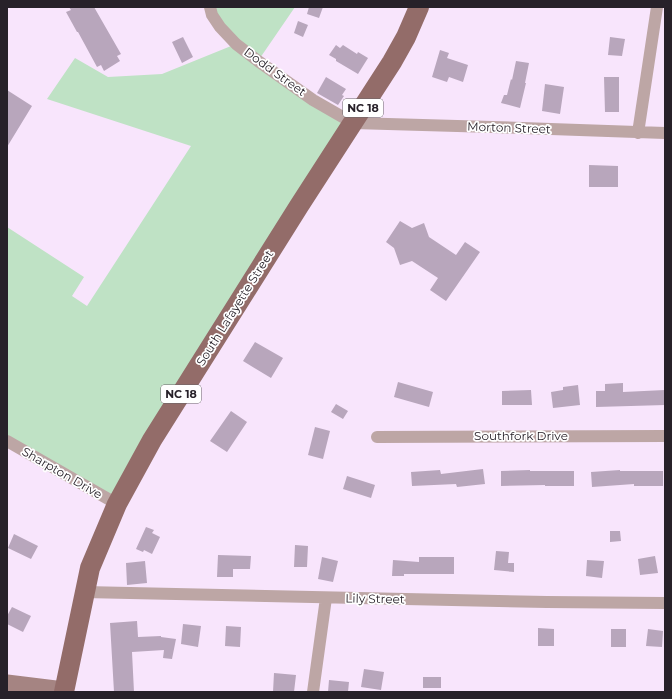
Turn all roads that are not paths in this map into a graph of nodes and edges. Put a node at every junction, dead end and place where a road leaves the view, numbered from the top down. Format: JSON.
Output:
{"nodes":[{"id":1,"x":210,"y":7,"type":"edge"},
{"id":2,"x":419,"y":7,"type":"edge"},
{"id":3,"x":657,"y":7,"type":"edge"},
{"id":4,"x":353,"y":123,"type":"junction"},
{"id":5,"x":638,"y":133,"type":"junction"},
{"id":6,"x":665,"y":133,"type":"edge"},
{"id":7,"x":665,"y":436,"type":"edge"},
{"id":8,"x":377,"y":437,"type":"dead end"},
{"id":9,"x":7,"y":441,"type":"edge"},
{"id":10,"x":117,"y":504,"type":"junction"},
{"id":11,"x":84,"y":592,"type":"junction"},
{"id":12,"x":326,"y":598,"type":"junction"},
{"id":13,"x":665,"y":603,"type":"edge"},
{"id":14,"x":7,"y":683,"type":"edge"},
{"id":15,"x":64,"y":691,"type":"edge"},
{"id":16,"x":313,"y":692,"type":"edge"}],
"edges":[{"from":1,"to":4,"type":"street","name":"Dodd Street"},
{"from":2,"to":4,"type":"main road","name":"South Lafayette Street","number":"NC 18"},
{"from":3,"to":5,"type":"street"},
{"from":4,"to":5,"type":"street","name":"Morton Street"},
{"from":4,"to":10,"type":"main road","name":"South Lafayette Street","number":"NC 18"},
{"from":5,"to":6,"type":"street","name":"Morton Street"},
{"from":7,"to":8,"type":"street","name":"Southfork Drive"},
{"from":9,"to":10,"type":"street","name":"Sharpton Drive"},
{"from":10,"to":11,"type":"main road","name":"South Lafayette Street","number":"NC 18"},
{"from":11,"to":12,"type":"street","name":"Lily Street"},
{"from":11,"to":15,"type":"main road","name":"South Lafayette Street","number":"NC 18"},
{"from":12,"to":13,"type":"street","name":"Lily Street"},
{"from":12,"to":16,"type":"street"},
{"from":14,"to":15,"type":"street"}]}
